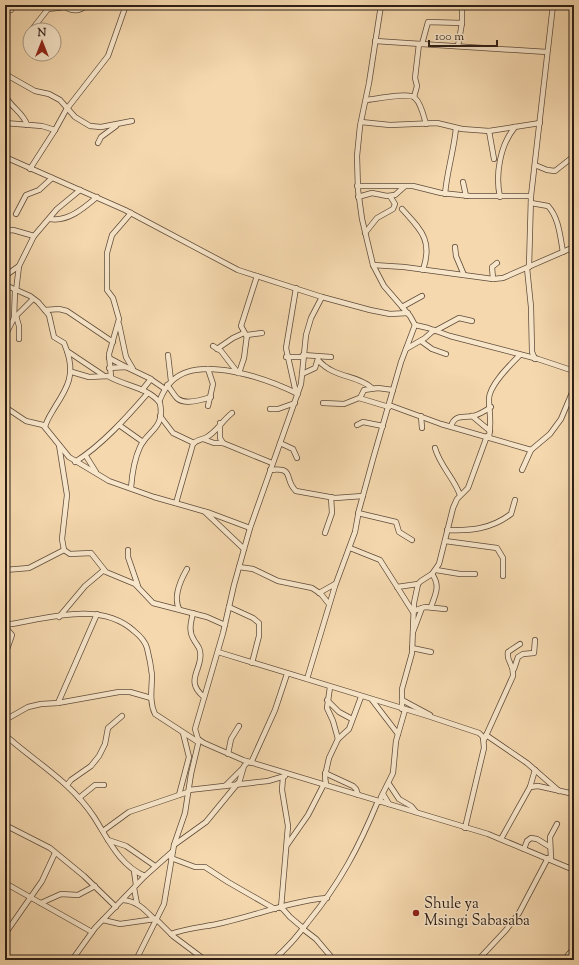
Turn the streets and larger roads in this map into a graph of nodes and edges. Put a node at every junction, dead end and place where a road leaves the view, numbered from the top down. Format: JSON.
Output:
{"nodes":[{"id":1,"x":14,"y":5,"type":"edge"},
{"id":2,"x":86,"y":5,"type":"edge"},
{"id":3,"x":127,"y":5,"type":"edge"},
{"id":4,"x":380,"y":5,"type":"edge"},
{"id":5,"x":462,"y":5,"type":"edge"},
{"id":6,"x":553,"y":5,"type":"edge"},
{"id":7,"x":64,"y":6,"type":"edge"},
{"id":8,"x":6,"y":11,"type":"dead end"},
{"id":9,"x":38,"y":22,"type":"edge"},
{"id":10,"x":462,"y":23,"type":"junction"},
{"id":11,"x":375,"y":41,"type":"junction"},
{"id":12,"x":420,"y":44,"type":"junction"},
{"id":13,"x":458,"y":46,"type":"junction"},
{"id":14,"x":547,"y":52,"type":"junction"},
{"id":15,"x":5,"y":74,"type":"edge"},
{"id":16,"x":5,"y":95,"type":"edge"},
{"id":17,"x":414,"y":96,"type":"junction"},
{"id":18,"x":366,"y":100,"type":"junction"},
{"id":19,"x":67,"y":108,"type":"junction"},
{"id":20,"x":132,"y":121,"type":"dead end"},
{"id":21,"x":361,"y":122,"type":"junction"},
{"id":22,"x":5,"y":123,"type":"edge"},
{"id":23,"x":540,"y":123,"type":"junction"},
{"id":24,"x":118,"y":124,"type":"junction"},
{"id":25,"x":426,"y":124,"type":"junction"},
{"id":26,"x":27,"y":125,"type":"junction"},
{"id":27,"x":515,"y":127,"type":"junction"},
{"id":28,"x":456,"y":128,"type":"junction"},
{"id":29,"x":55,"y":130,"type":"junction"},
{"id":30,"x":489,"y":131,"type":"junction"},
{"id":31,"x":98,"y":143,"type":"dead end"},
{"id":32,"x":574,"y":156,"type":"edge"},
{"id":33,"x":5,"y":157,"type":"edge"},
{"id":34,"x":494,"y":160,"type":"dead end"},
{"id":35,"x":535,"y":165,"type":"junction"},
{"id":36,"x":30,"y":169,"type":"junction"},
{"id":37,"x":52,"y":178,"type":"junction"},
{"id":38,"x":463,"y":182,"type":"dead end"},
{"id":39,"x":357,"y":186,"type":"junction"},
{"id":40,"x":404,"y":187,"type":"junction"},
{"id":41,"x":80,"y":190,"type":"junction"},
{"id":42,"x":445,"y":194,"type":"junction"},
{"id":43,"x":390,"y":196,"type":"junction"},
{"id":44,"x":466,"y":196,"type":"junction"},
{"id":45,"x":531,"y":196,"type":"junction"},
{"id":46,"x":97,"y":197,"type":"junction"},
{"id":47,"x":358,"y":197,"type":"junction"},
{"id":48,"x":500,"y":197,"type":"junction"},
{"id":49,"x":531,"y":203,"type":"junction"},
{"id":50,"x":402,"y":209,"type":"dead end"},
{"id":51,"x":131,"y":213,"type":"junction"},
{"id":52,"x":16,"y":214,"type":"dead end"},
{"id":53,"x":50,"y":219,"type":"junction"},
{"id":54,"x":5,"y":231,"type":"edge"},
{"id":55,"x":365,"y":234,"type":"junction"},
{"id":56,"x":34,"y":236,"type":"junction"},
{"id":57,"x":455,"y":247,"type":"dead end"},
{"id":58,"x":574,"y":247,"type":"edge"},
{"id":59,"x":563,"y":252,"type":"junction"},
{"id":60,"x":496,"y":263,"type":"dead end"},
{"id":61,"x":373,"y":265,"type":"junction"},
{"id":62,"x":19,"y":266,"type":"junction"},
{"id":63,"x":528,"y":268,"type":"junction"},
{"id":64,"x":423,"y":270,"type":"junction"},
{"id":65,"x":5,"y":276,"type":"edge"},
{"id":66,"x":257,"y":276,"type":"junction"},
{"id":67,"x":464,"y":276,"type":"junction"},
{"id":68,"x":492,"y":279,"type":"junction"},
{"id":69,"x":5,"y":285,"type":"edge"},
{"id":70,"x":296,"y":288,"type":"junction"},
{"id":71,"x":16,"y":291,"type":"junction"},
{"id":72,"x":422,"y":296,"type":"dead end"},
{"id":73,"x":322,"y":297,"type":"junction"},
{"id":74,"x":33,"y":298,"type":"junction"},
{"id":75,"x":402,"y":307,"type":"junction"},
{"id":76,"x":45,"y":310,"type":"junction"},
{"id":77,"x":408,"y":313,"type":"junction"},
{"id":78,"x":15,"y":317,"type":"junction"},
{"id":79,"x":472,"y":321,"type":"dead end"},
{"id":80,"x":119,"y":324,"type":"junction"},
{"id":81,"x":415,"y":325,"type":"junction"},
{"id":82,"x":434,"y":330,"type":"junction"},
{"id":83,"x":262,"y":333,"type":"dead end"},
{"id":84,"x":245,"y":335,"type":"junction"},
{"id":85,"x":5,"y":336,"type":"edge"},
{"id":86,"x":19,"y":339,"type":"dead end"},
{"id":87,"x":421,"y":341,"type":"junction"},
{"id":88,"x":113,"y":342,"type":"junction"},
{"id":89,"x":406,"y":349,"type":"junction"},
{"id":90,"x":67,"y":351,"type":"junction"},
{"id":91,"x":446,"y":354,"type":"dead end"},
{"id":92,"x":168,"y":355,"type":"dead end"},
{"id":93,"x":520,"y":355,"type":"junction"},
{"id":94,"x":303,"y":356,"type":"junction"},
{"id":95,"x":286,"y":357,"type":"junction"},
{"id":96,"x":331,"y":357,"type":"dead end"},
{"id":97,"x":109,"y":358,"type":"junction"},
{"id":98,"x":318,"y":358,"type":"junction"},
{"id":99,"x":535,"y":359,"type":"junction"},
{"id":100,"x":126,"y":367,"type":"junction"},
{"id":101,"x":109,"y":368,"type":"junction"},
{"id":102,"x":208,"y":369,"type":"junction"},
{"id":103,"x":133,"y":370,"type":"junction"},
{"id":104,"x":574,"y":371,"type":"edge"},
{"id":105,"x":72,"y":372,"type":"junction"},
{"id":106,"x":239,"y":373,"type":"junction"},
{"id":107,"x":302,"y":374,"type":"junction"},
{"id":108,"x":103,"y":375,"type":"junction"},
{"id":109,"x":111,"y":377,"type":"junction"},
{"id":110,"x":151,"y":379,"type":"junction"},
{"id":111,"x":171,"y":381,"type":"junction"},
{"id":112,"x":166,"y":387,"type":"junction"},
{"id":113,"x":372,"y":388,"type":"junction"},
{"id":114,"x":574,"y":388,"type":"edge"},
{"id":115,"x":142,"y":390,"type":"junction"},
{"id":116,"x":393,"y":390,"type":"junction"},
{"id":117,"x":297,"y":393,"type":"junction"},
{"id":118,"x":147,"y":394,"type":"junction"},
{"id":119,"x":211,"y":397,"type":"junction"},
{"id":120,"x":360,"y":398,"type":"junction"},
{"id":121,"x":159,"y":402,"type":"junction"},
{"id":122,"x":323,"y":403,"type":"dead end"},
{"id":123,"x":294,"y":404,"type":"junction"},
{"id":124,"x":208,"y":406,"type":"dead end"},
{"id":125,"x":389,"y":406,"type":"junction"},
{"id":126,"x":5,"y":407,"type":"edge"},
{"id":127,"x":491,"y":407,"type":"junction"},
{"id":128,"x":270,"y":409,"type":"dead end"},
{"id":129,"x":232,"y":413,"type":"dead end"},
{"id":130,"x":160,"y":416,"type":"junction"},
{"id":131,"x":421,"y":416,"type":"junction"},
{"id":132,"x":472,"y":416,"type":"junction"},
{"id":133,"x":220,"y":424,"type":"junction"},
{"id":134,"x":119,"y":425,"type":"junction"},
{"id":135,"x":357,"y":425,"type":"dead end"},
{"id":136,"x":383,"y":426,"type":"junction"},
{"id":137,"x":451,"y":426,"type":"junction"},
{"id":138,"x":45,"y":427,"type":"junction"},
{"id":139,"x":422,"y":428,"type":"dead end"},
{"id":140,"x":488,"y":435,"type":"junction"},
{"id":141,"x":203,"y":439,"type":"junction"},
{"id":142,"x":143,"y":442,"type":"junction"},
{"id":143,"x":194,"y":443,"type":"junction"},
{"id":144,"x":223,"y":443,"type":"junction"},
{"id":145,"x":280,"y":443,"type":"junction"},
{"id":146,"x":59,"y":445,"type":"junction"},
{"id":147,"x":435,"y":448,"type":"dead end"},
{"id":148,"x":531,"y":450,"type":"junction"},
{"id":149,"x":86,"y":456,"type":"junction"},
{"id":150,"x":297,"y":458,"type":"dead end"},
{"id":151,"x":75,"y":462,"type":"junction"},
{"id":152,"x":272,"y":464,"type":"junction"},
{"id":153,"x":270,"y":470,"type":"junction"},
{"id":154,"x":522,"y":470,"type":"dead end"},
{"id":155,"x":97,"y":474,"type":"junction"},
{"id":156,"x":131,"y":488,"type":"junction"},
{"id":157,"x":362,"y":496,"type":"junction"},
{"id":158,"x":460,"y":496,"type":"junction"},
{"id":159,"x":331,"y":497,"type":"junction"},
{"id":160,"x":515,"y":500,"type":"dead end"},
{"id":161,"x":176,"y":503,"type":"junction"},
{"id":162,"x":204,"y":511,"type":"junction"},
{"id":163,"x":358,"y":513,"type":"junction"},
{"id":164,"x":250,"y":528,"type":"junction"},
{"id":165,"x":447,"y":530,"type":"junction"},
{"id":166,"x":325,"y":533,"type":"dead end"},
{"id":167,"x":412,"y":540,"type":"dead end"},
{"id":168,"x":445,"y":541,"type":"junction"},
{"id":169,"x":350,"y":548,"type":"junction"},
{"id":170,"x":244,"y":549,"type":"junction"},
{"id":171,"x":64,"y":550,"type":"junction"},
{"id":172,"x":128,"y":550,"type":"dead end"},
{"id":173,"x":239,"y":567,"type":"junction"},
{"id":174,"x":5,"y":570,"type":"edge"},
{"id":175,"x":104,"y":570,"type":"junction"},
{"id":176,"x":187,"y":570,"type":"dead end"},
{"id":177,"x":434,"y":572,"type":"junction"},
{"id":178,"x":475,"y":574,"type":"dead end"},
{"id":179,"x":503,"y":576,"type":"dead end"},
{"id":180,"x":336,"y":584,"type":"junction"},
{"id":181,"x":418,"y":584,"type":"junction"},
{"id":182,"x":397,"y":587,"type":"junction"},
{"id":183,"x":139,"y":588,"type":"junction"},
{"id":184,"x":319,"y":593,"type":"junction"},
{"id":185,"x":329,"y":604,"type":"junction"},
{"id":186,"x":229,"y":607,"type":"junction"},
{"id":187,"x":431,"y":607,"type":"junction"},
{"id":188,"x":422,"y":608,"type":"junction"},
{"id":189,"x":179,"y":609,"type":"junction"},
{"id":190,"x":445,"y":609,"type":"dead end"},
{"id":191,"x":413,"y":612,"type":"junction"},
{"id":192,"x":193,"y":613,"type":"junction"},
{"id":193,"x":97,"y":614,"type":"junction"},
{"id":194,"x":58,"y":617,"type":"junction"},
{"id":195,"x":225,"y":625,"type":"junction"},
{"id":196,"x":5,"y":626,"type":"edge"},
{"id":197,"x":413,"y":634,"type":"junction"},
{"id":198,"x":535,"y":640,"type":"dead end"},
{"id":199,"x":520,"y":644,"type":"dead end"},
{"id":200,"x":412,"y":648,"type":"junction"},
{"id":201,"x":218,"y":652,"type":"junction"},
{"id":202,"x":431,"y":652,"type":"dead end"},
{"id":203,"x":5,"y":655,"type":"edge"},
{"id":204,"x":252,"y":663,"type":"junction"},
{"id":205,"x":513,"y":670,"type":"junction"},
{"id":206,"x":287,"y":674,"type":"junction"},
{"id":207,"x":307,"y":679,"type":"junction"},
{"id":208,"x":330,"y":687,"type":"junction"},
{"id":209,"x":361,"y":696,"type":"junction"},
{"id":210,"x":204,"y":697,"type":"junction"},
{"id":211,"x":151,"y":698,"type":"junction"},
{"id":212,"x":327,"y":700,"type":"junction"},
{"id":213,"x":372,"y":700,"type":"junction"},
{"id":214,"x":402,"y":700,"type":"junction"},
{"id":215,"x":58,"y":703,"type":"junction"},
{"id":216,"x":404,"y":709,"type":"junction"},
{"id":217,"x":122,"y":716,"type":"dead end"},
{"id":218,"x":432,"y":717,"type":"junction"},
{"id":219,"x":352,"y":719,"type":"junction"},
{"id":220,"x":5,"y":720,"type":"edge"},
{"id":221,"x":239,"y":726,"type":"dead end"},
{"id":222,"x":183,"y":733,"type":"junction"},
{"id":223,"x":398,"y":734,"type":"junction"},
{"id":224,"x":5,"y":735,"type":"edge"},
{"id":225,"x":485,"y":737,"type":"junction"},
{"id":226,"x":338,"y":739,"type":"junction"},
{"id":227,"x":198,"y":741,"type":"junction"},
{"id":228,"x":228,"y":754,"type":"junction"},
{"id":229,"x":249,"y":762,"type":"junction"},
{"id":230,"x":244,"y":768,"type":"junction"},
{"id":231,"x":535,"y":770,"type":"junction"},
{"id":232,"x":325,"y":773,"type":"junction"},
{"id":233,"x":290,"y":775,"type":"junction"},
{"id":234,"x":283,"y":777,"type":"junction"},
{"id":235,"x":239,"y":783,"type":"junction"},
{"id":236,"x":325,"y":784,"type":"junction"},
{"id":237,"x":389,"y":784,"type":"junction"},
{"id":238,"x":67,"y":785,"type":"junction"},
{"id":239,"x":104,"y":785,"type":"dead end"},
{"id":240,"x":225,"y":786,"type":"junction"},
{"id":241,"x":530,"y":787,"type":"junction"},
{"id":242,"x":189,"y":791,"type":"junction"},
{"id":243,"x":560,"y":791,"type":"junction"},
{"id":244,"x":383,"y":794,"type":"junction"},
{"id":245,"x":574,"y":794,"type":"edge"},
{"id":246,"x":179,"y":795,"type":"junction"},
{"id":247,"x":358,"y":795,"type":"junction"},
{"id":248,"x":79,"y":798,"type":"junction"},
{"id":249,"x":379,"y":801,"type":"junction"},
{"id":250,"x":389,"y":804,"type":"junction"},
{"id":251,"x":416,"y":812,"type":"junction"},
{"id":252,"x":558,"y":824,"type":"dead end"},
{"id":253,"x":5,"y":825,"type":"edge"},
{"id":254,"x":465,"y":828,"type":"junction"},
{"id":255,"x":103,"y":831,"type":"junction"},
{"id":256,"x":501,"y":839,"type":"junction"},
{"id":257,"x":108,"y":840,"type":"junction"},
{"id":258,"x":174,"y":845,"type":"junction"},
{"id":259,"x":287,"y":845,"type":"junction"},
{"id":260,"x":550,"y":848,"type":"junction"},
{"id":261,"x":524,"y":849,"type":"junction"},
{"id":262,"x":173,"y":851,"type":"junction"},
{"id":263,"x":56,"y":853,"type":"junction"},
{"id":264,"x":171,"y":858,"type":"junction"},
{"id":265,"x":549,"y":859,"type":"junction"},
{"id":266,"x":155,"y":866,"type":"junction"},
{"id":267,"x":574,"y":870,"type":"edge"},
{"id":268,"x":134,"y":871,"type":"junction"},
{"id":269,"x":145,"y":876,"type":"junction"},
{"id":270,"x":5,"y":883,"type":"edge"},
{"id":271,"x":95,"y":886,"type":"junction"},
{"id":272,"x":135,"y":887,"type":"junction"},
{"id":273,"x":127,"y":896,"type":"junction"},
{"id":274,"x":31,"y":898,"type":"junction"},
{"id":275,"x":327,"y":898,"type":"junction"},
{"id":276,"x":123,"y":900,"type":"junction"},
{"id":277,"x":132,"y":901,"type":"junction"},
{"id":278,"x":41,"y":903,"type":"junction"},
{"id":279,"x":137,"y":904,"type":"junction"},
{"id":280,"x":116,"y":907,"type":"junction"},
{"id":281,"x":282,"y":908,"type":"junction"},
{"id":282,"x":275,"y":909,"type":"junction"},
{"id":283,"x":103,"y":920,"type":"junction"},
{"id":284,"x":156,"y":920,"type":"junction"},
{"id":285,"x":303,"y":928,"type":"junction"},
{"id":286,"x":92,"y":932,"type":"junction"},
{"id":287,"x":5,"y":934,"type":"edge"},
{"id":288,"x":171,"y":934,"type":"junction"},
{"id":289,"x":574,"y":948,"type":"edge"},
{"id":290,"x":72,"y":960,"type":"edge"},
{"id":291,"x":136,"y":960,"type":"edge"},
{"id":292,"x":205,"y":960,"type":"edge"},
{"id":293,"x":273,"y":960,"type":"edge"},
{"id":294,"x":341,"y":960,"type":"edge"},
{"id":295,"x":478,"y":960,"type":"edge"},
{"id":296,"x":564,"y":960,"type":"edge"}],
"edges":[{"from":1,"to":8,"type":"street"},
{"from":2,"to":7,"type":"street"},
{"from":3,"to":19,"type":"street"},
{"from":4,"to":11,"type":"street"},
{"from":5,"to":10,"type":"street"},
{"from":6,"to":14,"type":"street"},
{"from":7,"to":9,"type":"street"},
{"from":10,"to":12,"type":"street"},
{"from":10,"to":13,"type":"street"},
{"from":11,"to":12,"type":"street"},
{"from":11,"to":18,"type":"street"},
{"from":12,"to":13,"type":"street"},
{"from":12,"to":17,"type":"street"},
{"from":13,"to":14,"type":"street"},
{"from":14,"to":23,"type":"street"},
{"from":15,"to":19,"type":"street"},
{"from":16,"to":26,"type":"street"},
{"from":17,"to":18,"type":"street"},
{"from":17,"to":25,"type":"street"},
{"from":18,"to":21,"type":"street"},
{"from":19,"to":24,"type":"street"},
{"from":19,"to":29,"type":"street"},
{"from":20,"to":24,"type":"street"},
{"from":21,"to":25,"type":"street"},
{"from":21,"to":39,"type":"street"},
{"from":22,"to":26,"type":"street"},
{"from":23,"to":27,"type":"street"},
{"from":23,"to":35,"type":"street"},
{"from":24,"to":31,"type":"street"},
{"from":25,"to":28,"type":"street"},
{"from":26,"to":29,"type":"street"},
{"from":27,"to":30,"type":"street"},
{"from":27,"to":48,"type":"street"},
{"from":28,"to":30,"type":"street"},
{"from":28,"to":42,"type":"street"},
{"from":29,"to":36,"type":"street"},
{"from":30,"to":34,"type":"street"},
{"from":32,"to":35,"type":"street"},
{"from":33,"to":36,"type":"street"},
{"from":35,"to":45,"type":"street"},
{"from":36,"to":37,"type":"street"},
{"from":37,"to":41,"type":"street"},
{"from":37,"to":52,"type":"street"},
{"from":38,"to":44,"type":"street"},
{"from":39,"to":40,"type":"street"},
{"from":39,"to":47,"type":"street"},
{"from":40,"to":42,"type":"street"},
{"from":40,"to":43,"type":"street"},
{"from":41,"to":46,"type":"street"},
{"from":41,"to":53,"type":"street"},
{"from":42,"to":44,"type":"street"},
{"from":43,"to":47,"type":"street"},
{"from":43,"to":55,"type":"street"},
{"from":44,"to":48,"type":"street"},
{"from":45,"to":48,"type":"street"},
{"from":45,"to":49,"type":"street"},
{"from":46,"to":51,"type":"street"},
{"from":46,"to":53,"type":"street"},
{"from":47,"to":55,"type":"street"},
{"from":49,"to":59,"type":"street"},
{"from":49,"to":63,"type":"street"},
{"from":50,"to":64,"type":"street"},
{"from":51,"to":66,"type":"street"},
{"from":51,"to":80,"type":"street"},
{"from":53,"to":56,"type":"street"},
{"from":54,"to":56,"type":"street"},
{"from":55,"to":61,"type":"street"},
{"from":56,"to":62,"type":"street"},
{"from":57,"to":67,"type":"street"},
{"from":58,"to":59,"type":"street"},
{"from":59,"to":63,"type":"street"},
{"from":60,"to":68,"type":"street"},
{"from":61,"to":64,"type":"street"},
{"from":61,"to":75,"type":"street"},
{"from":62,"to":65,"type":"street"},
{"from":62,"to":71,"type":"street"},
{"from":63,"to":68,"type":"street"},
{"from":63,"to":99,"type":"street"},
{"from":64,"to":67,"type":"street"},
{"from":66,"to":70,"type":"street"},
{"from":66,"to":84,"type":"street"},
{"from":67,"to":68,"type":"street"},
{"from":69,"to":71,"type":"street"},
{"from":70,"to":73,"type":"street"},
{"from":70,"to":95,"type":"street"},
{"from":71,"to":74,"type":"street"},
{"from":71,"to":78,"type":"street"},
{"from":72,"to":75,"type":"street"},
{"from":73,"to":77,"type":"street"},
{"from":73,"to":94,"type":"street"},
{"from":74,"to":76,"type":"street"},
{"from":74,"to":78,"type":"street"},
{"from":75,"to":77,"type":"street"},
{"from":76,"to":88,"type":"street"},
{"from":76,"to":90,"type":"street"},
{"from":77,"to":81,"type":"street"},
{"from":78,"to":85,"type":"street"},
{"from":78,"to":86,"type":"street"},
{"from":79,"to":82,"type":"street"},
{"from":80,"to":88,"type":"street"},
{"from":80,"to":103,"type":"street"},
{"from":81,"to":82,"type":"street"},
{"from":81,"to":89,"type":"street"},
{"from":82,"to":87,"type":"street"},
{"from":82,"to":93,"type":"street"},
{"from":83,"to":84,"type":"street"},
{"from":84,"to":106,"type":"street"},
{"from":84,"to":106,"type":"street"},
{"from":87,"to":89,"type":"street"},
{"from":87,"to":91,"type":"street"},
{"from":88,"to":97,"type":"street"},
{"from":89,"to":116,"type":"street"},
{"from":90,"to":105,"type":"street"},
{"from":90,"to":108,"type":"street"},
{"from":92,"to":111,"type":"street"},
{"from":93,"to":99,"type":"street"},
{"from":93,"to":127,"type":"street"},
{"from":94,"to":95,"type":"street"},
{"from":94,"to":98,"type":"street"},
{"from":94,"to":107,"type":"street"},
{"from":95,"to":117,"type":"street"},
{"from":96,"to":98,"type":"street"},
{"from":97,"to":100,"type":"street"},
{"from":97,"to":101,"type":"street"},
{"from":98,"to":107,"type":"street"},
{"from":98,"to":113,"type":"street"},
{"from":99,"to":104,"type":"street"},
{"from":100,"to":101,"type":"street"},
{"from":100,"to":103,"type":"street"},
{"from":101,"to":109,"type":"street"},
{"from":102,"to":106,"type":"street"},
{"from":102,"to":111,"type":"street"},
{"from":102,"to":119,"type":"street"},
{"from":103,"to":110,"type":"street"},
{"from":105,"to":108,"type":"street"},
{"from":105,"to":138,"type":"street"},
{"from":106,"to":117,"type":"street"},
{"from":107,"to":117,"type":"street"},
{"from":108,"to":109,"type":"street"},
{"from":109,"to":115,"type":"street"},
{"from":110,"to":112,"type":"street"},
{"from":110,"to":115,"type":"street"},
{"from":111,"to":112,"type":"street"},
{"from":112,"to":119,"type":"street"},
{"from":112,"to":121,"type":"street"},
{"from":113,"to":116,"type":"street"},
{"from":113,"to":120,"type":"street"},
{"from":114,"to":148,"type":"street"},
{"from":115,"to":118,"type":"street"},
{"from":116,"to":125,"type":"street"},
{"from":117,"to":123,"type":"street"},
{"from":118,"to":121,"type":"street"},
{"from":118,"to":134,"type":"street"},
{"from":119,"to":124,"type":"street"},
{"from":120,"to":122,"type":"street"},
{"from":120,"to":125,"type":"street"},
{"from":121,"to":130,"type":"street"},
{"from":123,"to":128,"type":"street"},
{"from":123,"to":145,"type":"street"},
{"from":125,"to":131,"type":"street"},
{"from":125,"to":136,"type":"street"},
{"from":126,"to":138,"type":"street"},
{"from":127,"to":132,"type":"street"},
{"from":127,"to":140,"type":"street"},
{"from":129,"to":133,"type":"street"},
{"from":130,"to":142,"type":"street"},
{"from":130,"to":143,"type":"street"},
{"from":131,"to":137,"type":"street"},
{"from":131,"to":139,"type":"street"},
{"from":132,"to":137,"type":"street"},
{"from":132,"to":140,"type":"street"},
{"from":133,"to":141,"type":"street"},
{"from":133,"to":144,"type":"street"},
{"from":134,"to":142,"type":"street"},
{"from":134,"to":149,"type":"street"},
{"from":135,"to":136,"type":"street"},
{"from":136,"to":157,"type":"street"},
{"from":137,"to":140,"type":"street"},
{"from":138,"to":146,"type":"street"},
{"from":140,"to":148,"type":"street"},
{"from":140,"to":158,"type":"street"},
{"from":141,"to":143,"type":"street"},
{"from":141,"to":144,"type":"street"},
{"from":142,"to":156,"type":"street"},
{"from":143,"to":161,"type":"street"},
{"from":144,"to":152,"type":"street"},
{"from":145,"to":150,"type":"street"},
{"from":145,"to":152,"type":"street"},
{"from":146,"to":151,"type":"street"},
{"from":146,"to":171,"type":"street"},
{"from":147,"to":158,"type":"street"},
{"from":148,"to":154,"type":"street"},
{"from":149,"to":151,"type":"street"},
{"from":149,"to":155,"type":"street"},
{"from":151,"to":155,"type":"street"},
{"from":152,"to":153,"type":"street"},
{"from":153,"to":159,"type":"street"},
{"from":153,"to":164,"type":"street"},
{"from":155,"to":156,"type":"street"},
{"from":156,"to":161,"type":"street"},
{"from":157,"to":159,"type":"street"},
{"from":157,"to":163,"type":"street"},
{"from":158,"to":165,"type":"street"},
{"from":159,"to":166,"type":"street"},
{"from":160,"to":165,"type":"street"},
{"from":161,"to":162,"type":"street"},
{"from":162,"to":164,"type":"street"},
{"from":162,"to":170,"type":"street"},
{"from":163,"to":167,"type":"street"},
{"from":163,"to":169,"type":"street"},
{"from":164,"to":170,"type":"street"},
{"from":165,"to":168,"type":"street"},
{"from":168,"to":177,"type":"street"},
{"from":168,"to":179,"type":"street"},
{"from":169,"to":180,"type":"street"},
{"from":169,"to":182,"type":"street"},
{"from":170,"to":173,"type":"street"},
{"from":171,"to":174,"type":"street"},
{"from":171,"to":175,"type":"street"},
{"from":172,"to":183,"type":"street"},
{"from":173,"to":184,"type":"street"},
{"from":173,"to":186,"type":"street"},
{"from":175,"to":183,"type":"street"},
{"from":175,"to":194,"type":"street"},
{"from":176,"to":189,"type":"street"},
{"from":177,"to":178,"type":"street"},
{"from":177,"to":181,"type":"street"},
{"from":177,"to":187,"type":"street"},
{"from":180,"to":184,"type":"street"},
{"from":180,"to":185,"type":"street"},
{"from":181,"to":182,"type":"street"},
{"from":181,"to":191,"type":"street"},
{"from":182,"to":191,"type":"street"},
{"from":183,"to":189,"type":"street"},
{"from":184,"to":185,"type":"street"},
{"from":185,"to":207,"type":"street"},
{"from":186,"to":195,"type":"street"},
{"from":186,"to":204,"type":"street"},
{"from":187,"to":188,"type":"street"},
{"from":187,"to":190,"type":"street"},
{"from":188,"to":191,"type":"street"},
{"from":188,"to":197,"type":"street"},
{"from":189,"to":192,"type":"street"},
{"from":191,"to":197,"type":"street"},
{"from":192,"to":195,"type":"street"},
{"from":192,"to":210,"type":"street"},
{"from":193,"to":194,"type":"street"},
{"from":193,"to":211,"type":"street"},
{"from":193,"to":215,"type":"street"},
{"from":194,"to":196,"type":"street"},
{"from":195,"to":201,"type":"street"},
{"from":196,"to":203,"type":"street"},
{"from":197,"to":200,"type":"street"},
{"from":198,"to":205,"type":"street"},
{"from":199,"to":205,"type":"street"},
{"from":200,"to":202,"type":"street"},
{"from":200,"to":214,"type":"street"},
{"from":201,"to":204,"type":"street"},
{"from":201,"to":210,"type":"street"},
{"from":204,"to":206,"type":"street"},
{"from":205,"to":225,"type":"street"},
{"from":206,"to":207,"type":"street"},
{"from":206,"to":229,"type":"street"},
{"from":207,"to":208,"type":"street"},
{"from":208,"to":209,"type":"street"},
{"from":208,"to":212,"type":"street"},
{"from":209,"to":213,"type":"street"},
{"from":209,"to":219,"type":"street"},
{"from":210,"to":227,"type":"street"},
{"from":211,"to":215,"type":"street"},
{"from":211,"to":222,"type":"street"},
{"from":212,"to":219,"type":"street"},
{"from":212,"to":226,"type":"street"},
{"from":213,"to":216,"type":"street"},
{"from":213,"to":223,"type":"street"},
{"from":214,"to":216,"type":"street"},
{"from":214,"to":218,"type":"street"},
{"from":215,"to":220,"type":"street"},
{"from":216,"to":218,"type":"street"},
{"from":216,"to":223,"type":"street"},
{"from":217,"to":238,"type":"street"},
{"from":218,"to":225,"type":"street"},
{"from":219,"to":226,"type":"street"},
{"from":221,"to":228,"type":"street"},
{"from":222,"to":227,"type":"street"},
{"from":222,"to":246,"type":"street"},
{"from":223,"to":237,"type":"street"},
{"from":224,"to":238,"type":"street"},
{"from":225,"to":231,"type":"street"},
{"from":225,"to":254,"type":"street"},
{"from":226,"to":232,"type":"street"},
{"from":227,"to":228,"type":"street"},
{"from":227,"to":242,"type":"street"},
{"from":228,"to":229,"type":"street"},
{"from":229,"to":230,"type":"street"},
{"from":229,"to":233,"type":"street"},
{"from":230,"to":235,"type":"street"},
{"from":230,"to":240,"type":"street"},
{"from":231,"to":241,"type":"street"},
{"from":231,"to":243,"type":"street"},
{"from":232,"to":236,"type":"street"},
{"from":232,"to":247,"type":"street"},
{"from":233,"to":234,"type":"street"},
{"from":233,"to":236,"type":"street"},
{"from":234,"to":235,"type":"street"},
{"from":234,"to":259,"type":"street"},
{"from":235,"to":240,"type":"street"},
{"from":235,"to":258,"type":"street"},
{"from":236,"to":247,"type":"street"},
{"from":236,"to":259,"type":"street"},
{"from":237,"to":244,"type":"street"},
{"from":237,"to":251,"type":"street"},
{"from":238,"to":248,"type":"street"},
{"from":239,"to":248,"type":"street"},
{"from":240,"to":242,"type":"street"},
{"from":241,"to":243,"type":"street"},
{"from":241,"to":256,"type":"street"},
{"from":242,"to":246,"type":"street"},
{"from":242,"to":258,"type":"street"},
{"from":243,"to":245,"type":"street"},
{"from":244,"to":249,"type":"street"},
{"from":244,"to":250,"type":"street"},
{"from":246,"to":255,"type":"street"},
{"from":247,"to":249,"type":"street"},
{"from":248,"to":255,"type":"street"},
{"from":249,"to":250,"type":"street"},
{"from":249,"to":275,"type":"street"},
{"from":250,"to":251,"type":"street"},
{"from":251,"to":254,"type":"street"},
{"from":252,"to":260,"type":"street"},
{"from":253,"to":263,"type":"street"},
{"from":254,"to":256,"type":"street"},
{"from":255,"to":257,"type":"street"},
{"from":256,"to":261,"type":"street"},
{"from":257,"to":266,"type":"street"},
{"from":257,"to":268,"type":"street"},
{"from":258,"to":262,"type":"street"},
{"from":259,"to":281,"type":"street"},
{"from":260,"to":261,"type":"street"},
{"from":260,"to":265,"type":"street"},
{"from":261,"to":265,"type":"street"},
{"from":262,"to":264,"type":"street"},
{"from":262,"to":266,"type":"street"},
{"from":263,"to":271,"type":"street"},
{"from":263,"to":274,"type":"street"},
{"from":264,"to":282,"type":"street"},
{"from":264,"to":284,"type":"street"},
{"from":265,"to":267,"type":"street"},
{"from":265,"to":295,"type":"street"},
{"from":266,"to":269,"type":"street"},
{"from":268,"to":269,"type":"street"},
{"from":268,"to":272,"type":"street"},
{"from":269,"to":272,"type":"street"},
{"from":270,"to":274,"type":"street"},
{"from":271,"to":278,"type":"street"},
{"from":271,"to":280,"type":"street"},
{"from":272,"to":273,"type":"street"},
{"from":272,"to":279,"type":"street"},
{"from":273,"to":276,"type":"street"},
{"from":273,"to":277,"type":"street"},
{"from":274,"to":278,"type":"street"},
{"from":274,"to":287,"type":"street"},
{"from":275,"to":281,"type":"street"},
{"from":275,"to":285,"type":"street"},
{"from":276,"to":277,"type":"street"},
{"from":276,"to":280,"type":"street"},
{"from":277,"to":279,"type":"street"},
{"from":278,"to":286,"type":"street"},
{"from":279,"to":284,"type":"street"},
{"from":280,"to":283,"type":"street"},
{"from":281,"to":282,"type":"street"},
{"from":281,"to":285,"type":"street"},
{"from":282,"to":288,"type":"street"},
{"from":283,"to":284,"type":"street"},
{"from":283,"to":286,"type":"street"},
{"from":284,"to":288,"type":"street"},
{"from":284,"to":291,"type":"street"},
{"from":285,"to":293,"type":"street"},
{"from":285,"to":294,"type":"street"},
{"from":286,"to":290,"type":"street"},
{"from":288,"to":292,"type":"street"},
{"from":289,"to":296,"type":"street"}]}
